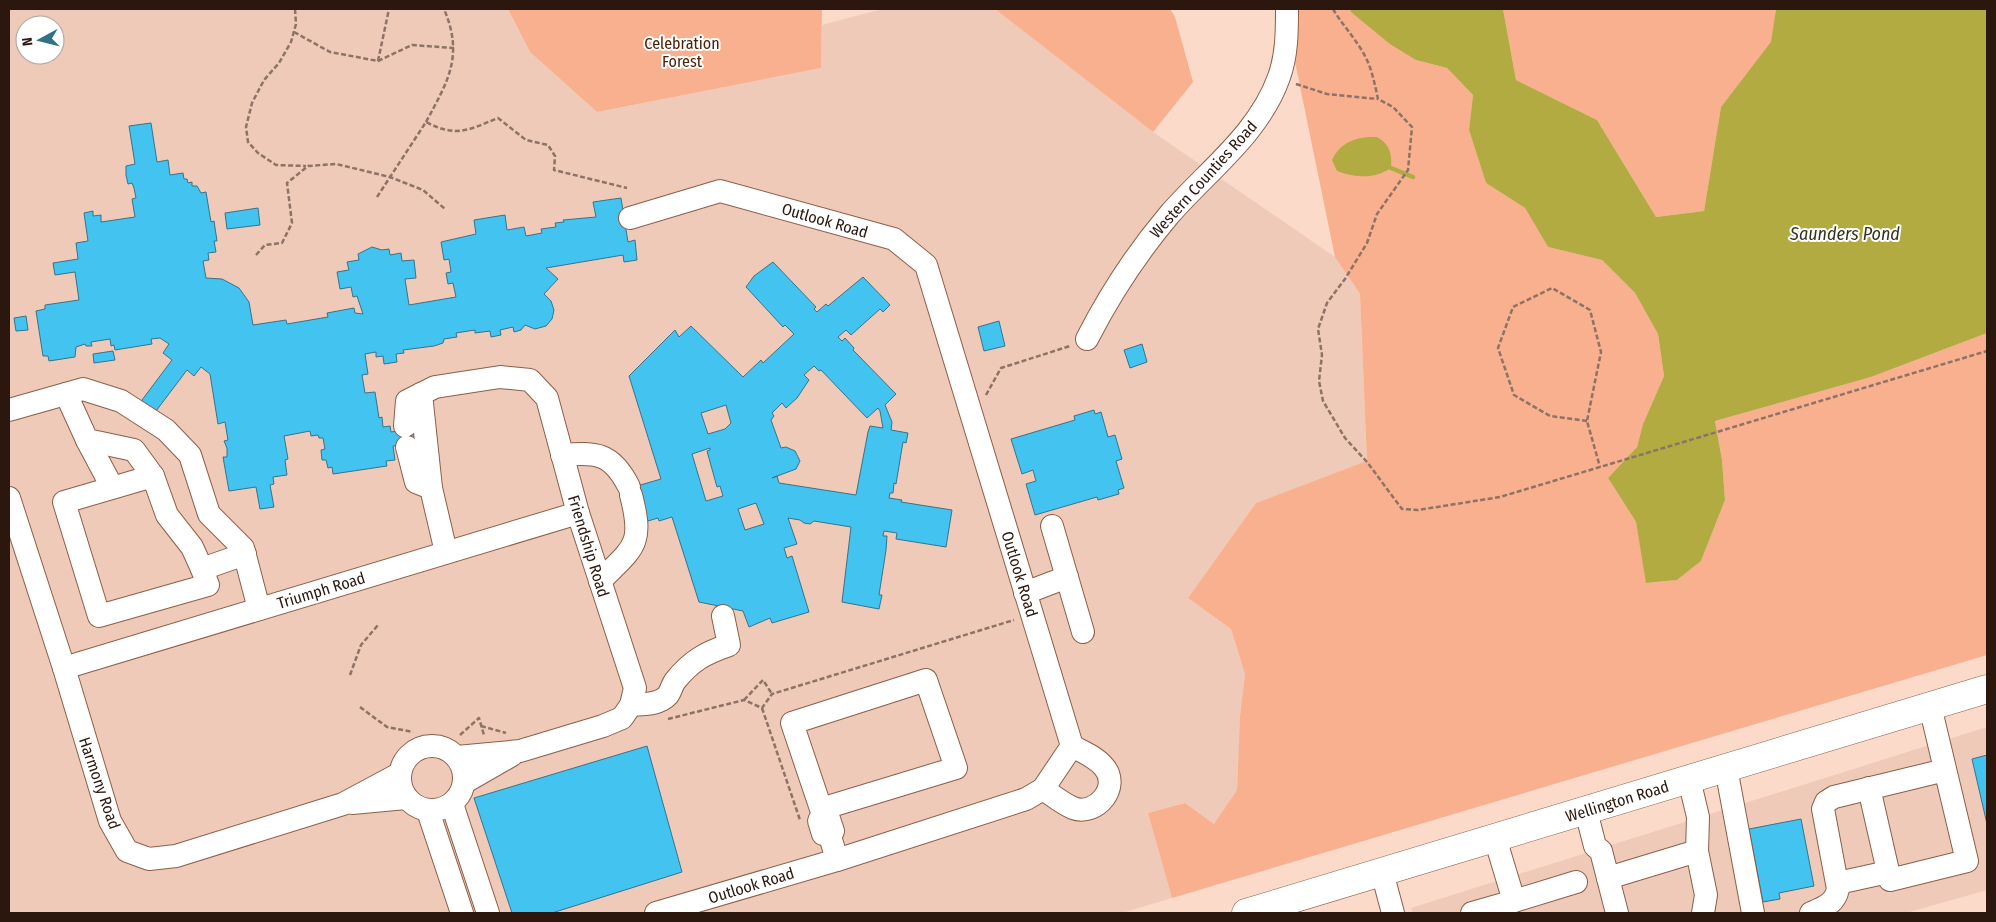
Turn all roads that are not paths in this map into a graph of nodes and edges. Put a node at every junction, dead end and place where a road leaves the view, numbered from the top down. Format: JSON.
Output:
{"nodes":[{"id":1,"x":1287,"y":9,"type":"edge"},
{"id":2,"x":630,"y":218,"type":"dead end"},
{"id":3,"x":1081,"y":342,"type":"road end"},
{"id":4,"x":66,"y":394,"type":"junction"},
{"id":5,"x":421,"y":394,"type":"junction"},
{"id":6,"x":9,"y":410,"type":"edge"},
{"id":7,"x":87,"y":440,"type":"junction"},
{"id":8,"x":562,"y":454,"type":"junction"},
{"id":9,"x":153,"y":476,"type":"junction"},
{"id":10,"x":112,"y":487,"type":"junction"},
{"id":11,"x":430,"y":488,"type":"junction"},
{"id":12,"x":9,"y":498,"type":"edge"},
{"id":13,"x":578,"y":513,"type":"junction"},
{"id":14,"x":12,"y":521,"type":"edge"},
{"id":15,"x":1052,"y":526,"type":"dead end"},
{"id":16,"x":446,"y":552,"type":"junction"},
{"id":17,"x":245,"y":554,"type":"junction"},
{"id":18,"x":202,"y":569,"type":"junction"},
{"id":19,"x":1067,"y":577,"type":"junction"},
{"id":20,"x":600,"y":581,"type":"junction"},
{"id":21,"x":1025,"y":592,"type":"junction"},
{"id":22,"x":259,"y":609,"type":"junction"},
{"id":23,"x":723,"y":616,"type":"dead end"},
{"id":24,"x":1084,"y":632,"type":"dead end"},
{"id":25,"x":64,"y":668,"type":"junction"},
{"id":26,"x":1987,"y":689,"type":"edge"},
{"id":27,"x":630,"y":705,"type":"junction"},
{"id":28,"x":1930,"y":706,"type":"junction"},
{"id":29,"x":514,"y":742,"type":"junction"},
{"id":30,"x":1072,"y":746,"type":"junction"},
{"id":31,"x":457,"y":758,"type":"junction"},
{"id":32,"x":1726,"y":768,"type":"junction"},
{"id":33,"x":1945,"y":770,"type":"junction"},
{"id":34,"x":399,"y":774,"type":"junction"},
{"id":35,"x":1689,"y":779,"type":"junction"},
{"id":36,"x":465,"y":782,"type":"junction"},
{"id":37,"x":1869,"y":788,"type":"junction"},
{"id":38,"x":1044,"y":789,"type":"junction"},
{"id":39,"x":406,"y":798,"type":"junction"},
{"id":40,"x":343,"y":804,"type":"junction"},
{"id":41,"x":452,"y":804,"type":"junction"},
{"id":42,"x":428,"y":811,"type":"junction"},
{"id":43,"x":822,"y":811,"type":"junction"},
{"id":44,"x":1586,"y":811,"type":"junction"},
{"id":45,"x":1495,"y":838,"type":"junction"},
{"id":46,"x":1697,"y":851,"type":"junction"},
{"id":47,"x":837,"y":860,"type":"junction"},
{"id":48,"x":1382,"y":872,"type":"junction"},
{"id":49,"x":1888,"y":872,"type":"junction"},
{"id":50,"x":1608,"y":878,"type":"junction"},
{"id":51,"x":1576,"y":882,"type":"dead end"},
{"id":52,"x":1838,"y":883,"type":"junction"},
{"id":53,"x":1514,"y":901,"type":"junction"},
{"id":54,"x":462,"y":913,"type":"edge"},
{"id":55,"x":488,"y":913,"type":"edge"},
{"id":56,"x":656,"y":913,"type":"edge"},
{"id":57,"x":1246,"y":913,"type":"edge"},
{"id":58,"x":1393,"y":913,"type":"edge"},
{"id":59,"x":1472,"y":913,"type":"edge"},
{"id":60,"x":1617,"y":913,"type":"edge"},
{"id":61,"x":1703,"y":913,"type":"edge"},
{"id":62,"x":1753,"y":913,"type":"edge"},
{"id":63,"x":1811,"y":913,"type":"edge"}],
"edges":[{"from":1,"to":3,"type":"street","name":"Western Counties Road"},
{"from":2,"to":21,"type":"street","name":"Outlook Road"},
{"from":4,"to":6,"type":"street"},
{"from":4,"to":7,"type":"street"},
{"from":4,"to":17,"type":"street"},
{"from":5,"to":8,"type":"street","name":"Friendship Road"},
{"from":5,"to":11,"type":"street"},
{"from":5,"to":11,"type":"street","name":"Friendship Road"},
{"from":7,"to":9,"type":"street"},
{"from":7,"to":10,"type":"street"},
{"from":8,"to":13,"type":"street","name":"Friendship Road"},
{"from":8,"to":20,"type":"street"},
{"from":9,"to":10,"type":"street"},
{"from":9,"to":18,"type":"street"},
{"from":10,"to":18,"type":"street"},
{"from":11,"to":16,"type":"street"},
{"from":12,"to":14,"type":"street","name":"Harmony Road"},
{"from":13,"to":16,"type":"street","name":"Triumph Road"},
{"from":13,"to":20,"type":"street","name":"Friendship Road"},
{"from":14,"to":25,"type":"street","name":"Harmony Road"},
{"from":15,"to":19,"type":"street"},
{"from":16,"to":22,"type":"street","name":"Triumph Road"},
{"from":17,"to":18,"type":"street"},
{"from":17,"to":22,"type":"street"},
{"from":19,"to":21,"type":"street"},
{"from":19,"to":24,"type":"street"},
{"from":20,"to":27,"type":"street","name":"Friendship Road"},
{"from":21,"to":30,"type":"street","name":"Outlook Road"},
{"from":22,"to":25,"type":"street","name":"Triumph Road"},
{"from":23,"to":27,"type":"street"},
{"from":25,"to":40,"type":"street","name":"Harmony Road"},
{"from":26,"to":28,"type":"main road","name":"Wellington Road"},
{"from":27,"to":29,"type":"street"},
{"from":28,"to":32,"type":"main road","name":"Wellington Road"},
{"from":28,"to":33,"type":"street"},
{"from":29,"to":31,"type":"street"},
{"from":29,"to":36,"type":"street"},
{"from":30,"to":38,"type":"street","name":"Outlook Road"},
{"from":30,"to":38,"type":"street"},
{"from":31,"to":34,"type":"street"},
{"from":31,"to":36,"type":"street"},
{"from":32,"to":35,"type":"main road","name":"Wellington Road"},
{"from":32,"to":62,"type":"street"},
{"from":33,"to":37,"type":"street"},
{"from":33,"to":49,"type":"street"},
{"from":34,"to":39,"type":"street"},
{"from":34,"to":40,"type":"street","name":"Harmony Road"},
{"from":35,"to":44,"type":"main road","name":"Wellington Road"},
{"from":35,"to":46,"type":"street"},
{"from":36,"to":41,"type":"street"},
{"from":37,"to":49,"type":"street"},
{"from":37,"to":52,"type":"street"},
{"from":38,"to":47,"type":"street","name":"Outlook Road"},
{"from":39,"to":40,"type":"street","name":"Harmony Road"},
{"from":39,"to":42,"type":"street"},
{"from":41,"to":42,"type":"street"},
{"from":41,"to":55,"type":"street"},
{"from":42,"to":54,"type":"street"},
{"from":43,"to":43,"type":"street"},
{"from":43,"to":47,"type":"street"},
{"from":44,"to":45,"type":"main road","name":"Wellington Road"},
{"from":44,"to":50,"type":"street"},
{"from":45,"to":48,"type":"main road","name":"Wellington Road"},
{"from":45,"to":53,"type":"street"},
{"from":46,"to":50,"type":"street"},
{"from":46,"to":61,"type":"street"},
{"from":47,"to":56,"type":"street","name":"Outlook Road"},
{"from":48,"to":57,"type":"main road","name":"Wellington Road"},
{"from":48,"to":58,"type":"street"},
{"from":49,"to":52,"type":"street"},
{"from":50,"to":60,"type":"street"},
{"from":51,"to":53,"type":"street"},
{"from":52,"to":63,"type":"street"},
{"from":53,"to":59,"type":"street"}]}
